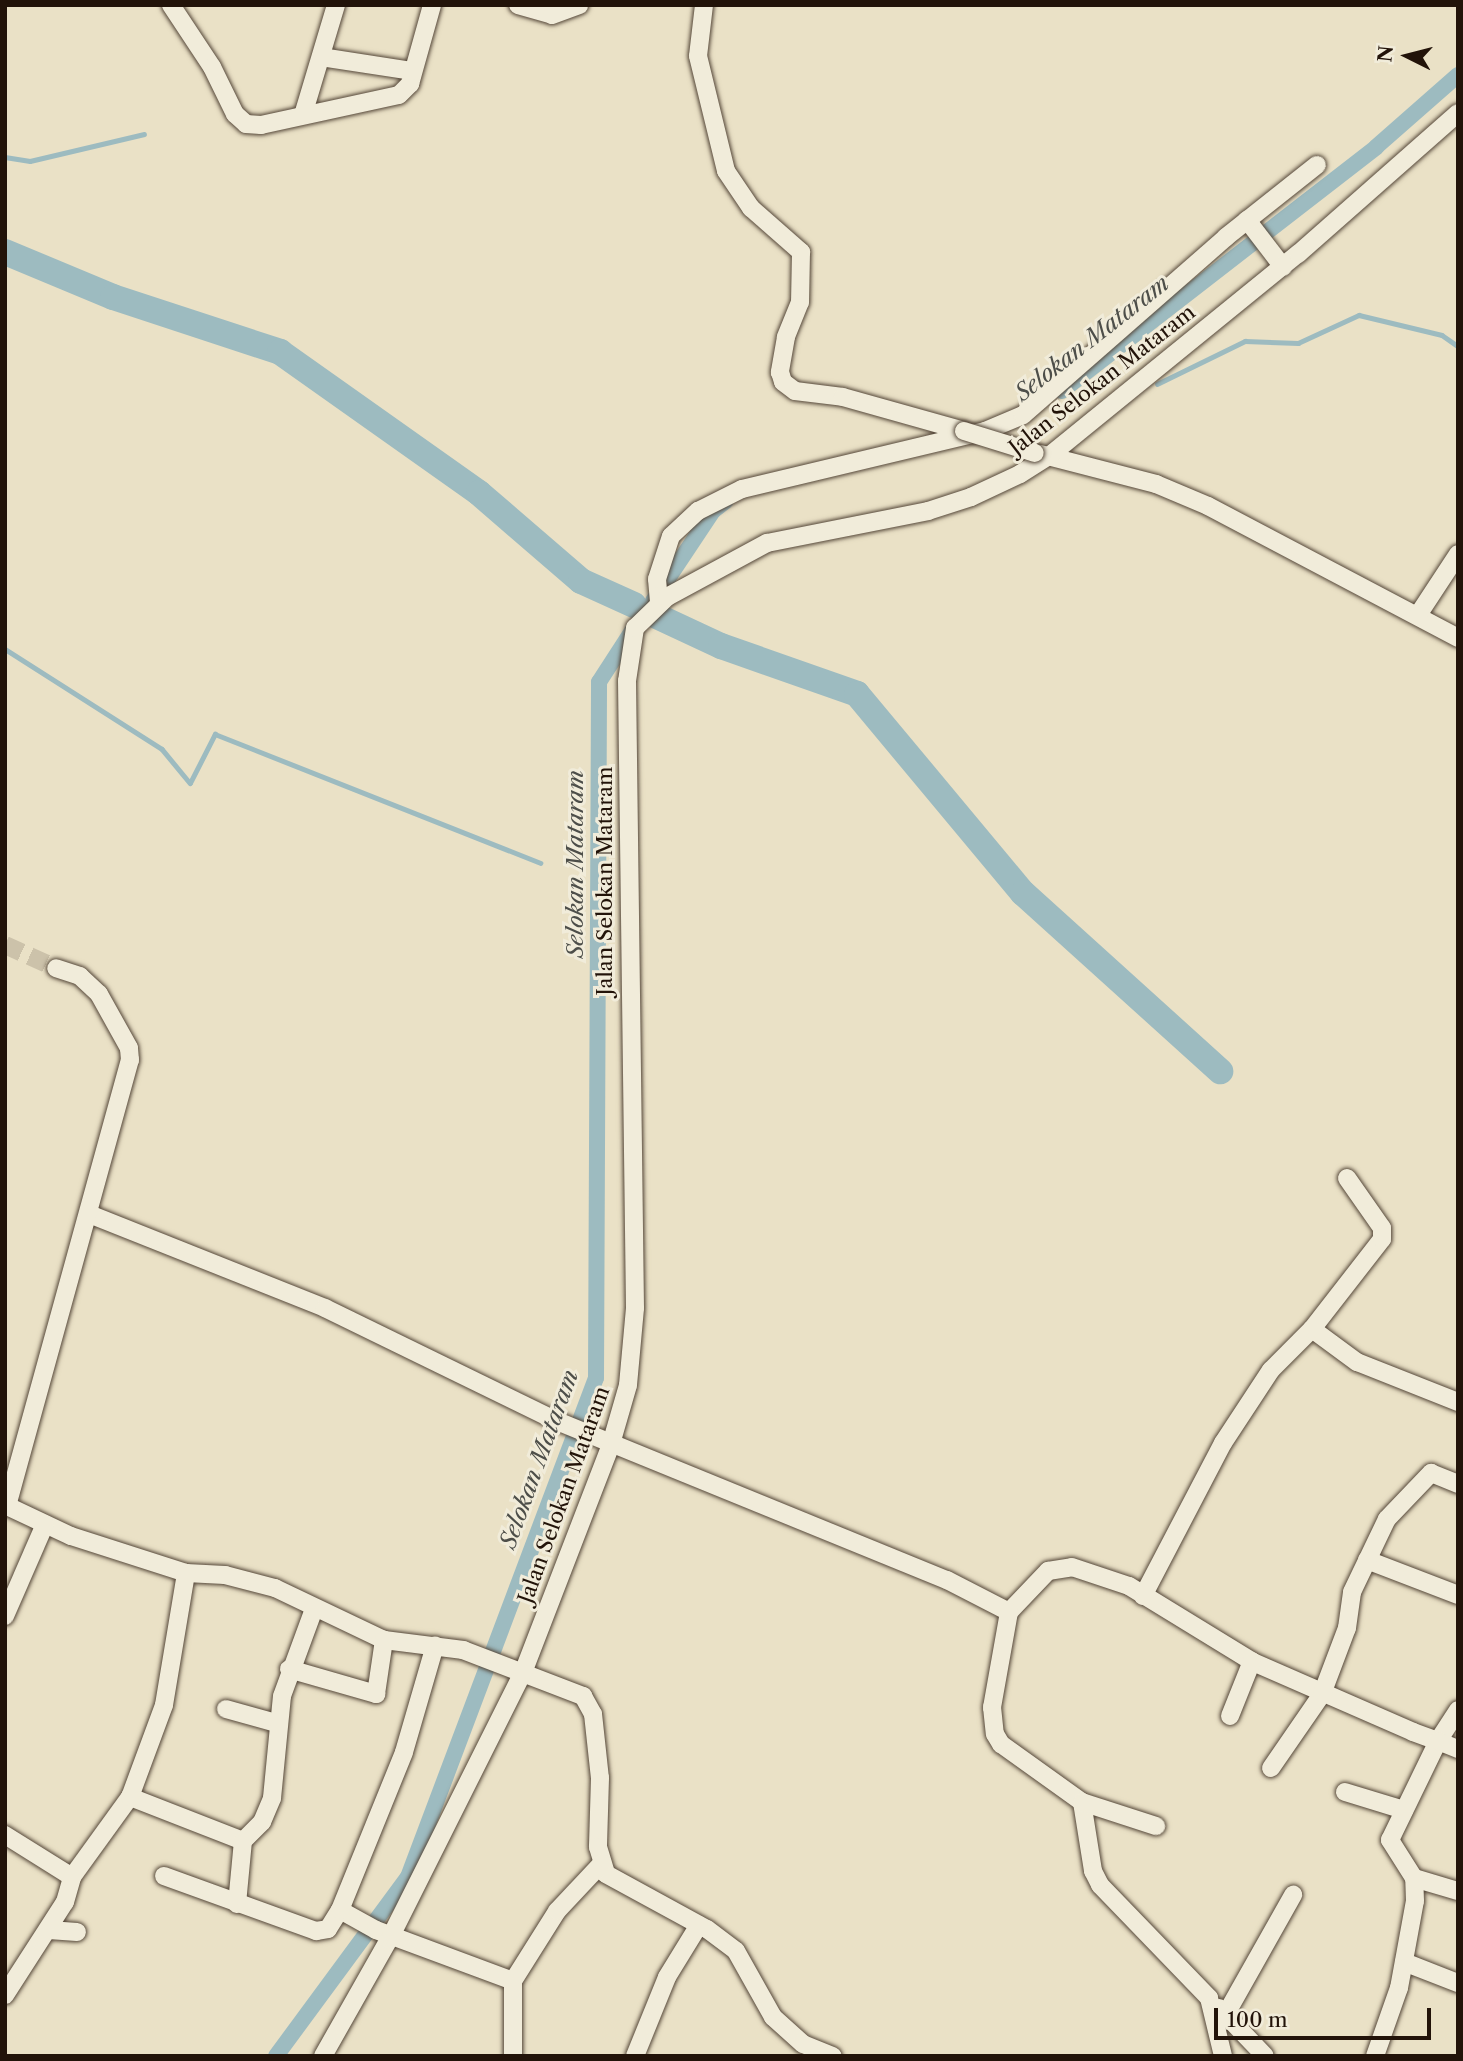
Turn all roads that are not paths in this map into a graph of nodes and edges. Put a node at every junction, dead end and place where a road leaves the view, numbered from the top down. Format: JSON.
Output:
{"nodes":[{"id":1,"x":336,"y":5,"type":"edge"},
{"id":2,"x":432,"y":5,"type":"edge"},
{"id":3,"x":518,"y":5,"type":"edge"},
{"id":4,"x":579,"y":5,"type":"edge"},
{"id":5,"x":704,"y":5,"type":"edge"},
{"id":6,"x":180,"y":10,"type":"edge"},
{"id":7,"x":320,"y":57,"type":"junction"},
{"id":8,"x":413,"y":71,"type":"junction"},
{"id":9,"x":1458,"y":113,"type":"edge"},
{"id":10,"x":303,"y":115,"type":"junction"},
{"id":11,"x":1317,"y":165,"type":"dead end"},
{"id":12,"x":1250,"y":223,"type":"junction"},
{"id":13,"x":1278,"y":259,"type":"junction"},
{"id":14,"x":1042,"y":455,"type":"junction"},
{"id":15,"x":1458,"y":554,"type":"edge"},
{"id":16,"x":663,"y":600,"type":"junction"},
{"id":17,"x":1418,"y":615,"type":"junction"},
{"id":18,"x":1458,"y":638,"type":"edge"},
{"id":19,"x":56,"y":968,"type":"tunnel mouth"},
{"id":20,"x":1347,"y":1178,"type":"dead end"},
{"id":21,"x":89,"y":1214,"type":"junction"},
{"id":22,"x":1312,"y":1329,"type":"junction"},
{"id":23,"x":1458,"y":1402,"type":"edge"},
{"id":24,"x":605,"y":1442,"type":"junction"},
{"id":25,"x":1458,"y":1485,"type":"edge"},
{"id":26,"x":6,"y":1505,"type":"edge"},
{"id":27,"x":46,"y":1524,"type":"junction"},
{"id":28,"x":1367,"y":1560,"type":"junction"},
{"id":29,"x":186,"y":1573,"type":"junction"},
{"id":30,"x":1458,"y":1595,"type":"edge"},
{"id":31,"x":1143,"y":1596,"type":"junction"},
{"id":32,"x":314,"y":1609,"type":"junction"},
{"id":33,"x":1009,"y":1612,"type":"junction"},
{"id":34,"x":5,"y":1616,"type":"edge"},
{"id":35,"x":384,"y":1640,"type":"junction"},
{"id":36,"x":435,"y":1645,"type":"junction"},
{"id":37,"x":1252,"y":1661,"type":"junction"},
{"id":38,"x":519,"y":1668,"type":"junction"},
{"id":39,"x":289,"y":1669,"type":"junction"},
{"id":40,"x":1322,"y":1694,"type":"junction"},
{"id":41,"x":226,"y":1709,"type":"dead end"},
{"id":42,"x":1458,"y":1710,"type":"edge"},
{"id":43,"x":1230,"y":1716,"type":"dead end"},
{"id":44,"x":276,"y":1723,"type":"junction"},
{"id":45,"x":1438,"y":1741,"type":"junction"},
{"id":46,"x":1458,"y":1749,"type":"edge"},
{"id":47,"x":1271,"y":1768,"type":"dead end"},
{"id":48,"x":1345,"y":1792,"type":"dead end"},
{"id":49,"x":130,"y":1797,"type":"junction"},
{"id":50,"x":1082,"y":1802,"type":"junction"},
{"id":51,"x":1404,"y":1810,"type":"junction"},
{"id":52,"x":1156,"y":1826,"type":"dead end"},
{"id":53,"x":5,"y":1835,"type":"edge"},
{"id":54,"x":243,"y":1841,"type":"junction"},
{"id":55,"x":602,"y":1863,"type":"junction"},
{"id":56,"x":72,"y":1877,"type":"junction"},
{"id":57,"x":164,"y":1877,"type":"dead end"},
{"id":58,"x":1414,"y":1878,"type":"junction"},
{"id":59,"x":1458,"y":1891,"type":"edge"},
{"id":60,"x":1293,"y":1895,"type":"dead end"},
{"id":61,"x":237,"y":1904,"type":"junction"},
{"id":62,"x":344,"y":1913,"type":"junction"},
{"id":63,"x":699,"y":1925,"type":"junction"},
{"id":64,"x":49,"y":1930,"type":"junction"},
{"id":65,"x":78,"y":1932,"type":"dead end"},
{"id":66,"x":384,"y":1933,"type":"junction"},
{"id":67,"x":1404,"y":1962,"type":"junction"},
{"id":68,"x":513,"y":1981,"type":"junction"},
{"id":69,"x":1458,"y":1983,"type":"edge"},
{"id":70,"x":5,"y":1995,"type":"edge"},
{"id":71,"x":1209,"y":1998,"type":"junction"},
{"id":72,"x":1226,"y":2014,"type":"junction"},
{"id":73,"x":323,"y":2056,"type":"edge"},
{"id":74,"x":513,"y":2056,"type":"edge"},
{"id":75,"x":635,"y":2056,"type":"edge"},
{"id":76,"x":833,"y":2056,"type":"edge"},
{"id":77,"x":1223,"y":2056,"type":"edge"},
{"id":78,"x":1265,"y":2056,"type":"edge"},
{"id":79,"x":1375,"y":2056,"type":"edge"}],
"edges":[{"from":1,"to":7,"type":"street"},
{"from":2,"to":8,"type":"street"},
{"from":3,"to":4,"type":"street"},
{"from":5,"to":14,"type":"street","bridge":true},
{"from":6,"to":10,"type":"street"},
{"from":7,"to":8,"type":"street"},
{"from":7,"to":10,"type":"street"},
{"from":8,"to":10,"type":"street"},
{"from":9,"to":13,"type":"street","name":"Jalan Selokan Mataram"},
{"from":11,"to":12,"type":"street"},
{"from":12,"to":13,"type":"street"},
{"from":12,"to":16,"type":"street"},
{"from":13,"to":14,"type":"street","name":"Jalan Selokan Mataram"},
{"from":14,"to":16,"type":"street","name":"Jalan Selokan Mataram"},
{"from":14,"to":17,"type":"street"},
{"from":15,"to":17,"type":"street"},
{"from":16,"to":24,"type":"street","name":"Jalan Selokan Mataram"},
{"from":17,"to":18,"type":"street"},
{"from":19,"to":21,"type":"street"},
{"from":20,"to":22,"type":"street"},
{"from":21,"to":24,"type":"street"},
{"from":21,"to":26,"type":"street"},
{"from":22,"to":23,"type":"street"},
{"from":22,"to":31,"type":"street"},
{"from":24,"to":33,"type":"street"},
{"from":24,"to":38,"type":"street","name":"Jalan Selokan Mataram"},
{"from":25,"to":28,"type":"street"},
{"from":26,"to":27,"type":"street"},
{"from":27,"to":29,"type":"street"},
{"from":27,"to":34,"type":"street"},
{"from":28,"to":30,"type":"street"},
{"from":28,"to":40,"type":"street"},
{"from":29,"to":32,"type":"street"},
{"from":29,"to":49,"type":"street"},
{"from":31,"to":33,"type":"street"},
{"from":31,"to":37,"type":"street"},
{"from":32,"to":35,"type":"street"},
{"from":32,"to":39,"type":"street"},
{"from":33,"to":50,"type":"street"},
{"from":35,"to":36,"type":"street"},
{"from":35,"to":39,"type":"street"},
{"from":36,"to":38,"type":"street"},
{"from":36,"to":62,"type":"street"},
{"from":37,"to":40,"type":"street"},
{"from":37,"to":43,"type":"street"},
{"from":38,"to":55,"type":"street"},
{"from":38,"to":66,"type":"street","name":"Jalan Selokan Mataram"},
{"from":39,"to":44,"type":"street"},
{"from":40,"to":45,"type":"street"},
{"from":40,"to":47,"type":"street"},
{"from":41,"to":44,"type":"street"},
{"from":42,"to":45,"type":"street"},
{"from":44,"to":54,"type":"street"},
{"from":45,"to":46,"type":"street"},
{"from":45,"to":51,"type":"street"},
{"from":48,"to":51,"type":"street"},
{"from":49,"to":54,"type":"street"},
{"from":49,"to":56,"type":"street"},
{"from":50,"to":52,"type":"street"},
{"from":50,"to":71,"type":"street"},
{"from":51,"to":58,"type":"street"},
{"from":53,"to":56,"type":"street"},
{"from":54,"to":61,"type":"street"},
{"from":55,"to":63,"type":"street"},
{"from":55,"to":68,"type":"street"},
{"from":56,"to":64,"type":"street"},
{"from":57,"to":61,"type":"street"},
{"from":58,"to":59,"type":"street"},
{"from":58,"to":67,"type":"street"},
{"from":60,"to":72,"type":"street"},
{"from":61,"to":62,"type":"street"},
{"from":62,"to":66,"type":"street"},
{"from":63,"to":75,"type":"street"},
{"from":63,"to":76,"type":"street"},
{"from":64,"to":65,"type":"street"},
{"from":64,"to":70,"type":"street"},
{"from":66,"to":68,"type":"street"},
{"from":66,"to":73,"type":"street","name":"Jalan Selokan Mataram"},
{"from":67,"to":69,"type":"street"},
{"from":67,"to":79,"type":"street"},
{"from":68,"to":74,"type":"street"},
{"from":71,"to":72,"type":"street"},
{"from":71,"to":77,"type":"street"},
{"from":72,"to":78,"type":"street"}]}
